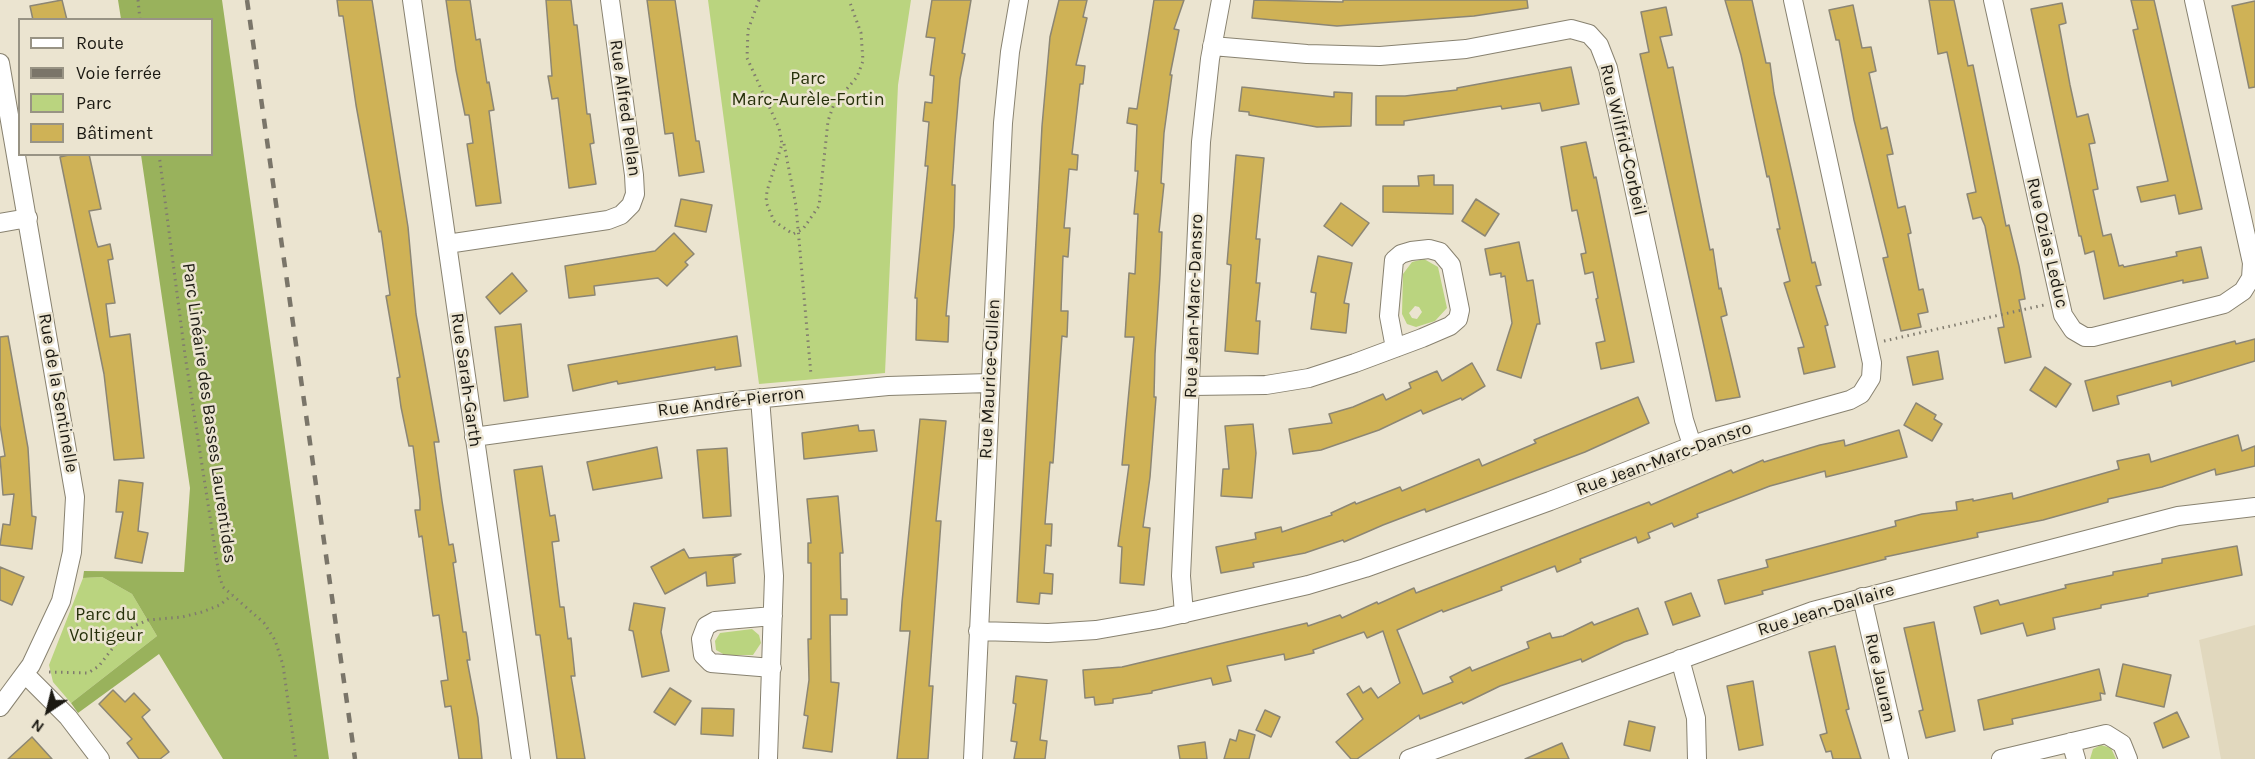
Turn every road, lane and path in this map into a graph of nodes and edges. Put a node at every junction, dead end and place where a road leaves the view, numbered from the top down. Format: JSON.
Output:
{"nodes":[{"id":1,"x":138,"y":0,"type":"edge"},
{"id":2,"x":412,"y":0,"type":"edge"},
{"id":3,"x":610,"y":0,"type":"edge"},
{"id":4,"x":759,"y":0,"type":"edge"},
{"id":5,"x":849,"y":0,"type":"edge"},
{"id":6,"x":1019,"y":0,"type":"edge"},
{"id":7,"x":1221,"y":0,"type":"edge"},
{"id":8,"x":1793,"y":0,"type":"edge"},
{"id":9,"x":1993,"y":0,"type":"edge"},
{"id":10,"x":2194,"y":0,"type":"edge"},
{"id":11,"x":140,"y":18,"type":"edge"},
{"id":12,"x":1212,"y":45,"type":"junction"},
{"id":13,"x":0,"y":63,"type":"edge"},
{"id":14,"x":781,"y":137,"type":"junction"},
{"id":15,"x":159,"y":156,"type":"edge"},
{"id":16,"x":28,"y":218,"type":"junction"},
{"id":17,"x":0,"y":223,"type":"edge"},
{"id":18,"x":799,"y":233,"type":"junction"},
{"id":19,"x":447,"y":244,"type":"junction"},
{"id":20,"x":2049,"y":304,"type":"dead end"},
{"id":21,"x":1880,"y":342,"type":"dead end"},
{"id":22,"x":1395,"y":348,"type":"junction"},
{"id":23,"x":812,"y":379,"type":"dead end"},
{"id":24,"x":989,"y":383,"type":"junction"},
{"id":25,"x":1191,"y":386,"type":"junction"},
{"id":26,"x":760,"y":398,"type":"junction"},
{"id":27,"x":474,"y":437,"type":"junction"},
{"id":28,"x":1692,"y":445,"type":"junction"},
{"id":29,"x":2255,"y":507,"type":"edge"},
{"id":30,"x":232,"y":595,"type":"junction"},
{"id":31,"x":1862,"y":597,"type":"junction"},
{"id":32,"x":1184,"y":614,"type":"junction"},
{"id":33,"x":774,"y":616,"type":"junction"},
{"id":34,"x":978,"y":631,"type":"junction"},
{"id":35,"x":1680,"y":659,"type":"junction"},
{"id":36,"x":772,"y":668,"type":"junction"},
{"id":37,"x":48,"y":672,"type":"dead end"},
{"id":38,"x":25,"y":674,"type":"junction"},
{"id":39,"x":0,"y":707,"type":"edge"},
{"id":40,"x":2074,"y":750,"type":"edge"},
{"id":41,"x":100,"y":759,"type":"edge"},
{"id":42,"x":296,"y":759,"type":"edge"},
{"id":43,"x":521,"y":759,"type":"edge"},
{"id":44,"x":768,"y":759,"type":"edge"},
{"id":45,"x":973,"y":759,"type":"edge"},
{"id":46,"x":1409,"y":759,"type":"edge"},
{"id":47,"x":1697,"y":759,"type":"edge"},
{"id":48,"x":1899,"y":759,"type":"edge"},
{"id":49,"x":2001,"y":759,"type":"edge"},
{"id":50,"x":2128,"y":759,"type":"edge"}],
"edges":[{"from":1,"to":11,"type":"path"},
{"from":2,"to":19,"type":"street","name":"Rue Sarah-Garth"},
{"from":3,"to":19,"type":"street","name":"Rue Alfred Pellan"},
{"from":4,"to":14,"type":"path"},
{"from":5,"to":18,"type":"path"},
{"from":6,"to":24,"type":"street","name":"Rue Maurice-Cullen"},
{"from":7,"to":12,"type":"street","name":"Rue Jean-Marc-Dansro"},
{"from":8,"to":28,"type":"street","name":"Rue Jean-Marc-Dansro"},
{"from":9,"to":10,"type":"street","name":"Rue Ozias Leduc"},
{"from":12,"to":25,"type":"street","name":"Rue Jean-Marc-Dansro"},
{"from":12,"to":28,"type":"street","name":"Rue Wilfrid-Corbeil"},
{"from":13,"to":16,"type":"street","name":"Rue de la Sentinelle"},
{"from":14,"to":18,"type":"path"},
{"from":14,"to":18,"type":"path"},
{"from":15,"to":30,"type":"path","name":"Parc Linéaire des Basses Laurentides"},
{"from":16,"to":17,"type":"street"},
{"from":16,"to":38,"type":"street","name":"Rue de la Sentinelle"},
{"from":18,"to":23,"type":"path"},
{"from":19,"to":27,"type":"street","name":"Rue Sarah-Garth"},
{"from":20,"to":21,"type":"path"},
{"from":22,"to":22,"type":"street"},
{"from":22,"to":25,"type":"street"},
{"from":24,"to":26,"type":"street","name":"Rue André-Pierron"},
{"from":24,"to":34,"type":"street","name":"Rue Maurice-Cullen"},
{"from":25,"to":32,"type":"street","name":"Rue Jean-Marc-Dansro"},
{"from":26,"to":27,"type":"street","name":"Rue André-Pierron"},
{"from":26,"to":33,"type":"street"},
{"from":27,"to":43,"type":"street","name":"Rue Sarah-Garth"},
{"from":28,"to":32,"type":"street","name":"Rue Jean-Marc-Dansro"},
{"from":29,"to":31,"type":"street","name":"Rue Jean-Dallaire"},
{"from":30,"to":37,"type":"path"},
{"from":30,"to":42,"type":"path","name":"Parc Linéaire des Basses Laurentides"},
{"from":31,"to":35,"type":"street","name":"Rue Jean-Dallaire"},
{"from":31,"to":48,"type":"street","name":"Rue Jauran"},
{"from":32,"to":34,"type":"street","name":"Rue Jean-Marc-Dansro"},
{"from":33,"to":36,"type":"street"},
{"from":33,"to":36,"type":"street"},
{"from":34,"to":45,"type":"street","name":"Rue Maurice-Cullen"},
{"from":35,"to":46,"type":"street","name":"Rue Jean-Dallaire"},
{"from":35,"to":47,"type":"street"},
{"from":36,"to":44,"type":"street"},
{"from":38,"to":39,"type":"street","name":"Rue de la Sentinelle"},
{"from":38,"to":41,"type":"street"},
{"from":40,"to":49,"type":"street"},
{"from":40,"to":50,"type":"street"}]}
